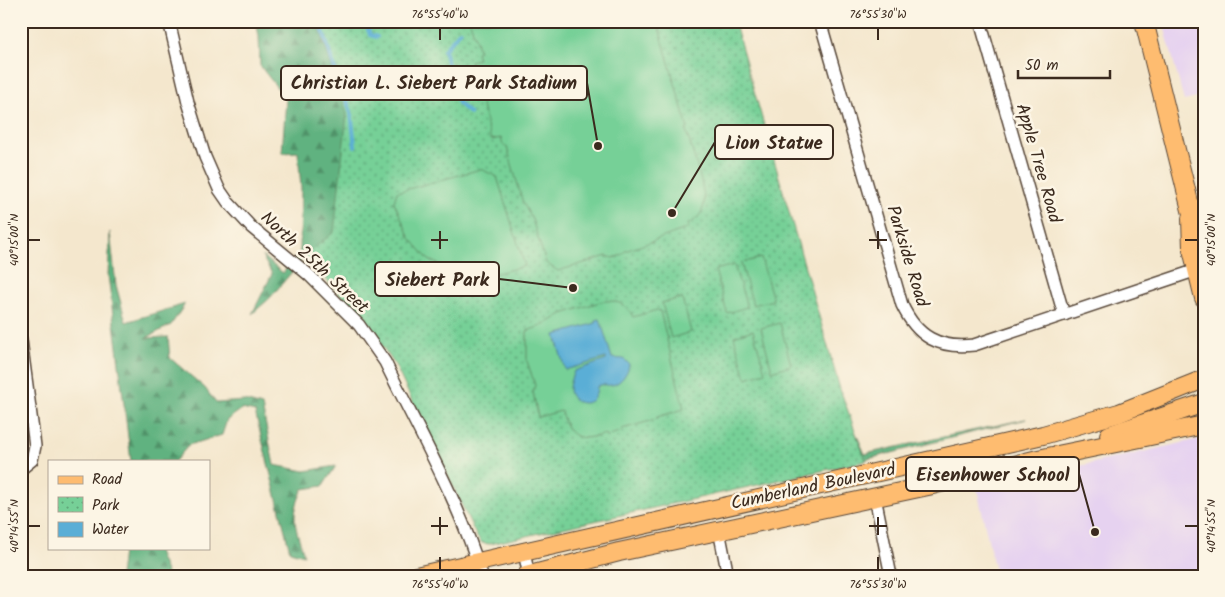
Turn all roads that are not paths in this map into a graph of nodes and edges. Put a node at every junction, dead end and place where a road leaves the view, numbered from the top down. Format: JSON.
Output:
{"nodes":[{"id":1,"x":169,"y":21,"type":"edge"},
{"id":2,"x":820,"y":21,"type":"edge"},
{"id":3,"x":980,"y":21,"type":"edge"},
{"id":4,"x":1144,"y":21,"type":"edge"},
{"id":5,"x":1191,"y":210,"type":"junction"},
{"id":6,"x":1204,"y":238,"type":"edge"},
{"id":7,"x":1197,"y":270,"type":"junction"},
{"id":8,"x":1204,"y":298,"type":"edge"},
{"id":9,"x":1064,"y":315,"type":"junction"},
{"id":10,"x":21,"y":340,"type":"edge"},
{"id":11,"x":1204,"y":380,"type":"edge"},
{"id":12,"x":1204,"y":403,"type":"edge"},
{"id":13,"x":1204,"y":425,"type":"edge"},
{"id":14,"x":1038,"y":459,"type":"junction"},
{"id":15,"x":21,"y":469,"type":"edge"},
{"id":16,"x":875,"y":497,"type":"junction"},
{"id":17,"x":729,"y":504,"type":"junction"},
{"id":18,"x":718,"y":530,"type":"junction"},
{"id":19,"x":524,"y":552,"type":"junction"},
{"id":20,"x":620,"y":552,"type":"junction"},
{"id":21,"x":480,"y":569,"type":"edge"},
{"id":22,"x":416,"y":576,"type":"edge"},
{"id":23,"x":528,"y":576,"type":"edge"},
{"id":24,"x":728,"y":576,"type":"edge"},
{"id":25,"x":891,"y":576,"type":"edge"}],
"edges":[{"from":1,"to":21,"type":"street","name":"North 25th Street"},
{"from":2,"to":9,"type":"street","name":"Parkside Road"},
{"from":3,"to":9,"type":"street","name":"Apple Tree Road"},
{"from":4,"to":5,"type":"main road"},
{"from":5,"to":6,"type":"main road"},
{"from":5,"to":7,"type":"main road"},
{"from":7,"to":8,"type":"main road"},
{"from":7,"to":9,"type":"street","name":"Parkside Road"},
{"from":10,"to":15,"type":"street"},
{"from":11,"to":17,"type":"main road","name":"Cumberland Boulevard"},
{"from":12,"to":14,"type":"main road"},
{"from":13,"to":14,"type":"main road","name":"Cumberland Boulevard"},
{"from":14,"to":16,"type":"main road","name":"Cumberland Boulevard"},
{"from":16,"to":18,"type":"main road","name":"Cumberland Boulevard"},
{"from":16,"to":25,"type":"street"},
{"from":17,"to":19,"type":"main road","name":"Cumberland Boulevard"},
{"from":17,"to":20,"type":"main road"},
{"from":18,"to":20,"type":"main road","name":"Cumberland Boulevard"},
{"from":18,"to":24,"type":"street"},
{"from":19,"to":21,"type":"main road","name":"Cumberland Boulevard"},
{"from":19,"to":23,"type":"street"},
{"from":20,"to":23,"type":"main road","name":"Cumberland Boulevard"},
{"from":21,"to":22,"type":"main road","name":"Cumberland Boulevard"}]}
